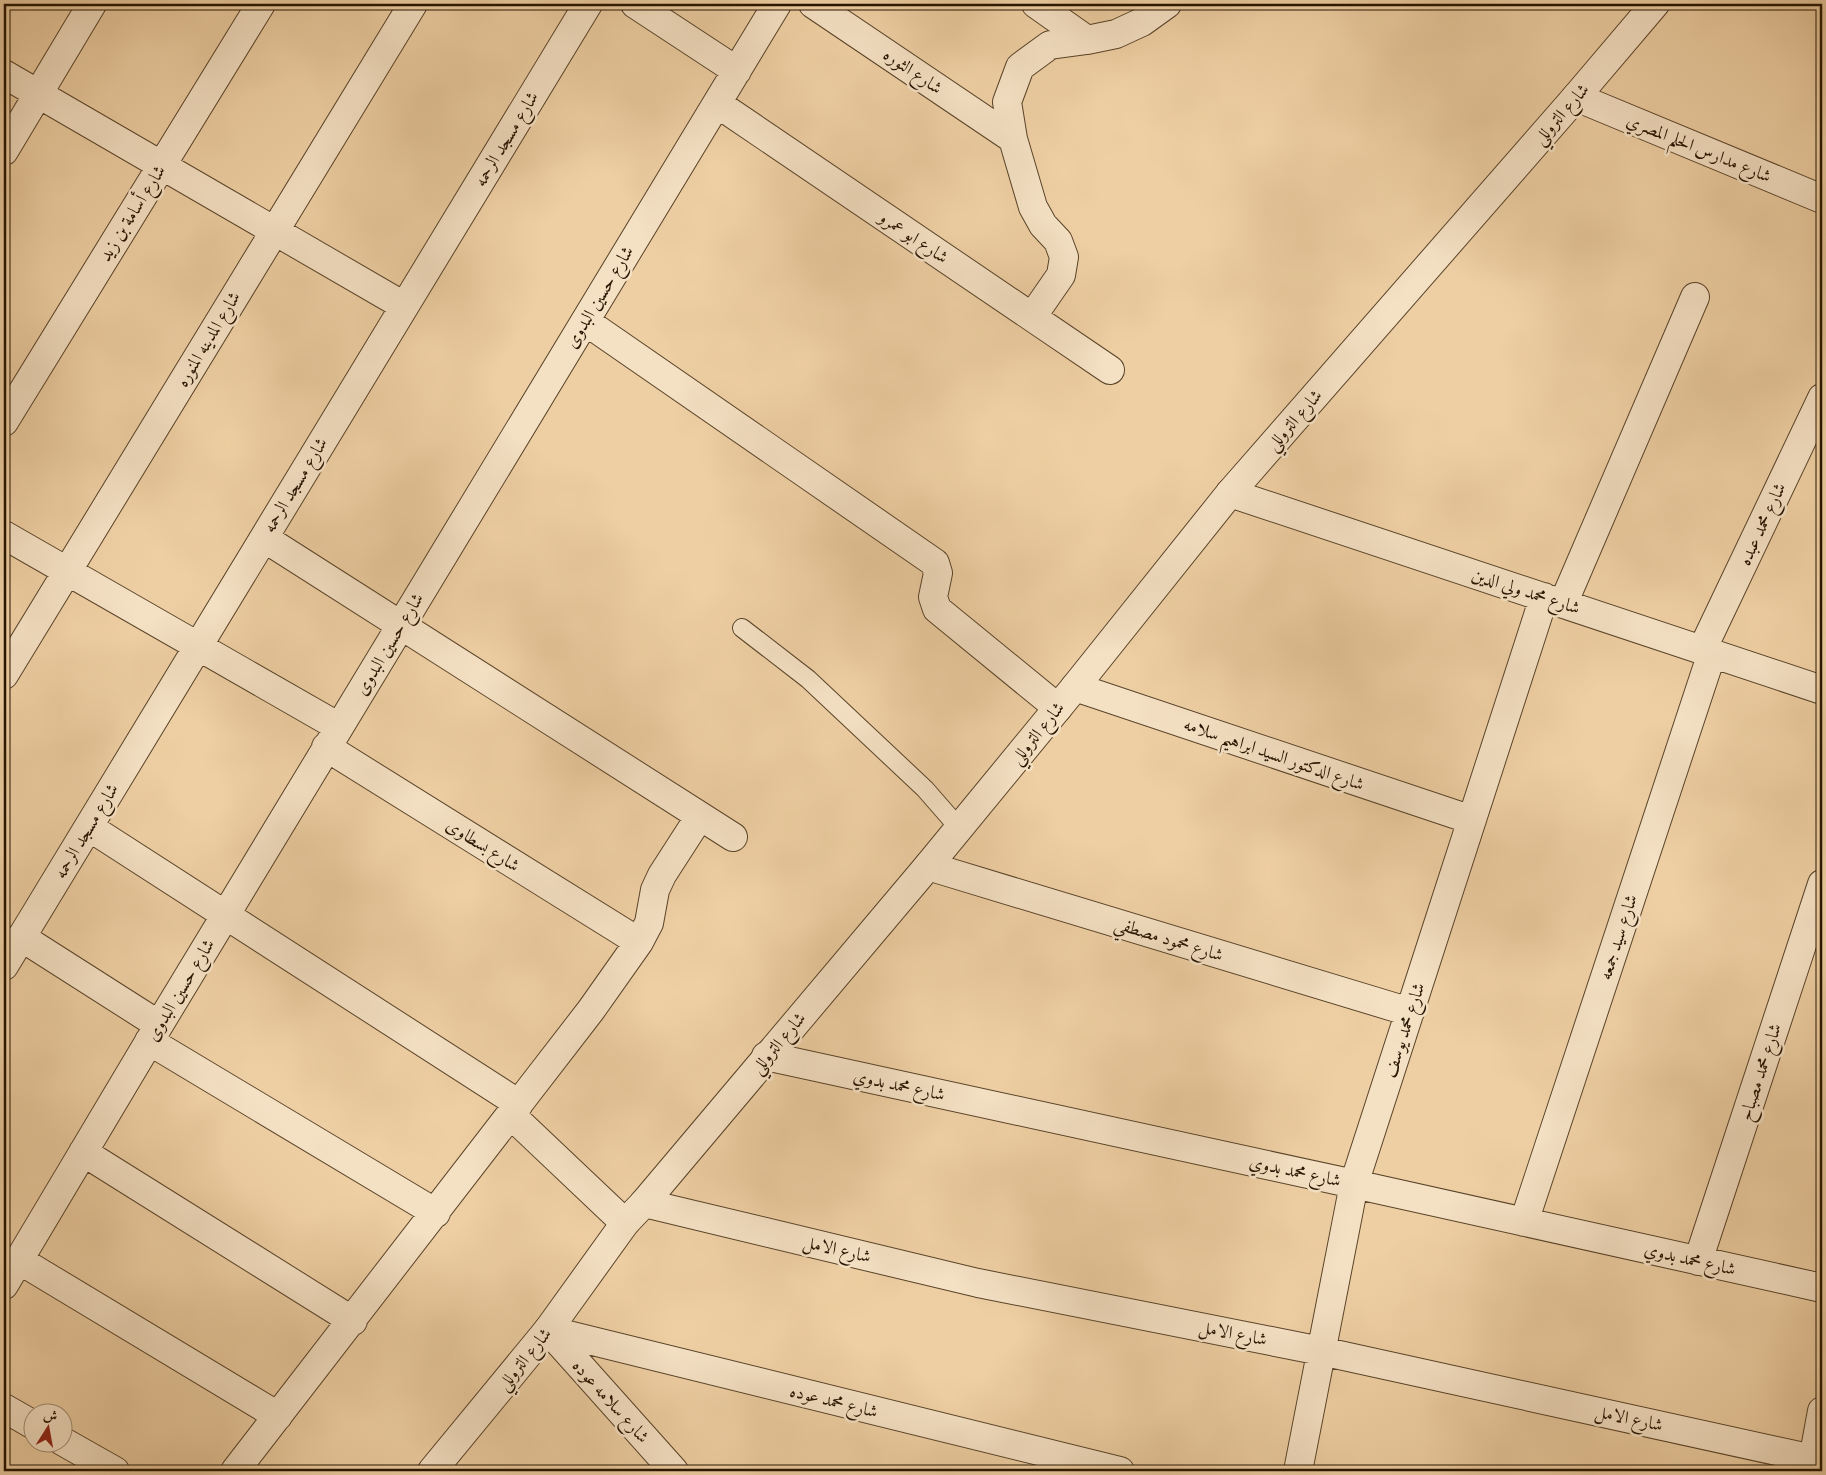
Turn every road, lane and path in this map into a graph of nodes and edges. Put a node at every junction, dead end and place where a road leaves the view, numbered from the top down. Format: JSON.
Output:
{"nodes":[{"id":1,"x":92,"y":4,"type":"edge"},
{"id":2,"x":261,"y":4,"type":"edge"},
{"id":3,"x":413,"y":4,"type":"edge"},
{"id":4,"x":588,"y":4,"type":"edge"},
{"id":5,"x":635,"y":4,"type":"edge"},
{"id":6,"x":777,"y":4,"type":"edge"},
{"id":7,"x":813,"y":4,"type":"edge"},
{"id":8,"x":1036,"y":4,"type":"edge"},
{"id":9,"x":1167,"y":4,"type":"edge"},
{"id":10,"x":1655,"y":4,"type":"edge"},
{"id":11,"x":1087,"y":40,"type":"junction"},
{"id":12,"x":737,"y":71,"type":"junction"},
{"id":13,"x":4,"y":74,"type":"edge"},
{"id":14,"x":38,"y":94,"type":"junction"},
{"id":15,"x":1576,"y":98,"type":"junction"},
{"id":16,"x":718,"y":104,"type":"junction"},
{"id":17,"x":1014,"y":139,"type":"junction"},
{"id":18,"x":4,"y":151,"type":"edge"},
{"id":19,"x":162,"y":166,"type":"junction"},
{"id":20,"x":1822,"y":199,"type":"edge"},
{"id":21,"x":274,"y":231,"type":"junction"},
{"id":22,"x":1694,"y":297,"type":"dead end"},
{"id":23,"x":404,"y":306,"type":"junction"},
{"id":24,"x":1032,"y":317,"type":"junction"},
{"id":25,"x":585,"y":321,"type":"junction"},
{"id":26,"x":1110,"y":370,"type":"dead end"},
{"id":27,"x":1822,"y":398,"type":"edge"},
{"id":28,"x":4,"y":422,"type":"edge"},
{"id":29,"x":1230,"y":494,"type":"junction"},
{"id":30,"x":4,"y":536,"type":"edge"},
{"id":31,"x":264,"y":538,"type":"junction"},
{"id":32,"x":67,"y":572,"type":"junction"},
{"id":33,"x":1554,"y":601,"type":"junction"},
{"id":34,"x":401,"y":624,"type":"junction"},
{"id":35,"x":742,"y":628,"type":"dead end"},
{"id":36,"x":198,"y":646,"type":"junction"},
{"id":37,"x":1707,"y":651,"type":"junction"},
{"id":38,"x":4,"y":675,"type":"edge"},
{"id":39,"x":1075,"y":687,"type":"junction"},
{"id":40,"x":1822,"y":690,"type":"edge"},
{"id":41,"x":1058,"y":708,"type":"junction"},
{"id":42,"x":333,"y":737,"type":"junction"},
{"id":43,"x":700,"y":816,"type":"junction"},
{"id":44,"x":1472,"y":820,"type":"junction"},
{"id":45,"x":89,"y":827,"type":"junction"},
{"id":46,"x":959,"y":828,"type":"junction"},
{"id":47,"x":733,"y":837,"type":"dead end"},
{"id":48,"x":928,"y":866,"type":"junction"},
{"id":49,"x":1822,"y":884,"type":"edge"},
{"id":50,"x":226,"y":915,"type":"junction"},
{"id":51,"x":22,"y":937,"type":"junction"},
{"id":52,"x":639,"y":942,"type":"junction"},
{"id":53,"x":4,"y":966,"type":"edge"},
{"id":54,"x":1410,"y":1012,"type":"junction"},
{"id":55,"x":154,"y":1033,"type":"junction"},
{"id":56,"x":766,"y":1056,"type":"junction"},
{"id":57,"x":515,"y":1109,"type":"junction"},
{"id":58,"x":83,"y":1152,"type":"junction"},
{"id":59,"x":1354,"y":1184,"type":"junction"},
{"id":60,"x":644,"y":1203,"type":"junction"},
{"id":61,"x":436,"y":1213,"type":"junction"},
{"id":62,"x":1524,"y":1222,"type":"junction"},
{"id":63,"x":625,"y":1223,"type":"junction"},
{"id":64,"x":19,"y":1260,"type":"junction"},
{"id":65,"x":1698,"y":1260,"type":"junction"},
{"id":66,"x":4,"y":1285,"type":"edge"},
{"id":67,"x":1822,"y":1288,"type":"edge"},
{"id":68,"x":353,"y":1321,"type":"junction"},
{"id":69,"x":548,"y":1330,"type":"junction"},
{"id":70,"x":1322,"y":1351,"type":"junction"},
{"id":71,"x":4,"y":1408,"type":"edge"},
{"id":72,"x":1822,"y":1410,"type":"edge"},
{"id":73,"x":278,"y":1416,"type":"junction"},
{"id":74,"x":22,"y":1418,"type":"edge"},
{"id":75,"x":72,"y":1447,"type":"edge"},
{"id":76,"x":1815,"y":1464,"type":"edge"},
{"id":77,"x":241,"y":1469,"type":"edge"},
{"id":78,"x":115,"y":1471,"type":"edge"},
{"id":79,"x":432,"y":1471,"type":"edge"},
{"id":80,"x":674,"y":1471,"type":"edge"},
{"id":81,"x":1120,"y":1471,"type":"edge"},
{"id":82,"x":1298,"y":1471,"type":"edge"}],
"edges":[{"from":1,"to":14,"type":"street"},
{"from":2,"to":19,"type":"street","name":"شارع أسامة بن زيد"},
{"from":3,"to":21,"type":"street","name":"شارع المدينه المنوره"},
{"from":4,"to":23,"type":"street","name":"شارع مسجد الرحمه"},
{"from":5,"to":12,"type":"street"},
{"from":6,"to":12,"type":"street","name":"شارع حسين البدوى"},
{"from":7,"to":17,"type":"street","name":"شارع الثوره"},
{"from":8,"to":11,"type":"street"},
{"from":9,"to":11,"type":"street"},
{"from":10,"to":15,"type":"street","name":"شارع التروللي"},
{"from":11,"to":17,"type":"street"},
{"from":12,"to":16,"type":"street","name":"شارع حسين البدوى"},
{"from":13,"to":14,"type":"street"},
{"from":14,"to":18,"type":"street"},
{"from":14,"to":19,"type":"street"},
{"from":15,"to":20,"type":"street","name":"شارع مدارس الحلم المصري"},
{"from":15,"to":29,"type":"street","name":"شارع التروللي"},
{"from":16,"to":24,"type":"street","name":"شارع ابو عمرو"},
{"from":16,"to":25,"type":"street","name":"شارع حسين البدوى"},
{"from":17,"to":24,"type":"street"},
{"from":19,"to":21,"type":"street"},
{"from":19,"to":28,"type":"street","name":"شارع أسامة بن زيد"},
{"from":21,"to":23,"type":"street"},
{"from":21,"to":32,"type":"street","name":"شارع المدينه المنوره"},
{"from":22,"to":33,"type":"street","name":"شارع محمد يوسف"},
{"from":23,"to":31,"type":"street","name":"شارع مسجد الرحمه"},
{"from":24,"to":26,"type":"street","name":"شارع ابو عمرو"},
{"from":25,"to":34,"type":"street","name":"شارع حسين البدوى"},
{"from":25,"to":41,"type":"street"},
{"from":27,"to":37,"type":"street","name":"شارع محمد عبده"},
{"from":29,"to":33,"type":"street","name":"شارع محمد ولي الدين"},
{"from":29,"to":39,"type":"street","name":"شارع التروللي"},
{"from":30,"to":32,"type":"street","name":"شارع بسطاوى"},
{"from":31,"to":34,"type":"street"},
{"from":31,"to":36,"type":"street","name":"شارع مسجد الرحمه"},
{"from":32,"to":36,"type":"street","name":"شارع بسطاوى"},
{"from":32,"to":38,"type":"street","name":"شارع المدينه المنوره"},
{"from":33,"to":37,"type":"street","name":"شارع محمد ولي الدين"},
{"from":33,"to":44,"type":"street","name":"شارع محمد يوسف"},
{"from":34,"to":42,"type":"street","name":"شارع حسين البدوى"},
{"from":34,"to":43,"type":"street"},
{"from":35,"to":46,"type":"lane"},
{"from":36,"to":42,"type":"street","name":"شارع بسطاوى"},
{"from":36,"to":45,"type":"street","name":"شارع مسجد الرحمه"},
{"from":37,"to":40,"type":"street","name":"شارع محمد ولي الدين"},
{"from":37,"to":62,"type":"street","name":"شارع سيد جمعه"},
{"from":39,"to":41,"type":"street","name":"شارع التروللي"},
{"from":39,"to":44,"type":"street","name":"شارع الدكتور السيد ابراهيم سلامه"},
{"from":41,"to":46,"type":"street","name":"شارع التروللي"},
{"from":42,"to":50,"type":"street","name":"شارع حسين البدوى"},
{"from":42,"to":52,"type":"street","name":"شارع بسطاوى"},
{"from":43,"to":47,"type":"street"},
{"from":43,"to":52,"type":"street"},
{"from":44,"to":54,"type":"street","name":"شارع محمد يوسف"},
{"from":45,"to":50,"type":"street"},
{"from":45,"to":51,"type":"street","name":"شارع مسجد الرحمه"},
{"from":46,"to":48,"type":"street","name":"شارع التروللي"},
{"from":48,"to":54,"type":"street","name":"شارع محمود مصطفي"},
{"from":48,"to":56,"type":"street","name":"شارع التروللي"},
{"from":49,"to":65,"type":"street","name":"شارع محمد مصباح"},
{"from":50,"to":55,"type":"street","name":"شارع حسين البدوى"},
{"from":50,"to":57,"type":"street"},
{"from":51,"to":53,"type":"street","name":"شارع مسجد الرحمه"},
{"from":51,"to":55,"type":"street"},
{"from":52,"to":57,"type":"street"},
{"from":54,"to":59,"type":"street","name":"شارع محمد يوسف"},
{"from":55,"to":58,"type":"street","name":"شارع حسين البدوى"},
{"from":55,"to":61,"type":"street"},
{"from":56,"to":59,"type":"street","name":"شارع محمد بدوي"},
{"from":56,"to":60,"type":"street","name":"شارع التروللي"},
{"from":57,"to":61,"type":"street"},
{"from":57,"to":63,"type":"street"},
{"from":58,"to":64,"type":"street","name":"شارع حسين البدوى"},
{"from":58,"to":68,"type":"street"},
{"from":59,"to":62,"type":"street","name":"شارع محمد بدوي"},
{"from":59,"to":70,"type":"street","name":"شارع محمد يوسف"},
{"from":60,"to":63,"type":"street","name":"شارع التروللي"},
{"from":60,"to":70,"type":"street","name":"شارع الامل"},
{"from":61,"to":68,"type":"street"},
{"from":62,"to":65,"type":"street","name":"شارع محمد بدوي"},
{"from":63,"to":69,"type":"street","name":"شارع التروللي"},
{"from":64,"to":66,"type":"street","name":"شارع حسين البدوى"},
{"from":64,"to":73,"type":"street"},
{"from":65,"to":67,"type":"street","name":"شارع محمد بدوي"},
{"from":68,"to":73,"type":"street"},
{"from":69,"to":79,"type":"street","name":"شارع التروللي"},
{"from":69,"to":80,"type":"street","name":"شارع سلامه عوده"},
{"from":69,"to":81,"type":"street","name":"شارع محمد عوده"},
{"from":70,"to":76,"type":"street","name":"شارع الامل"},
{"from":70,"to":82,"type":"street","name":"شارع محمد يوسف"},
{"from":71,"to":74,"type":"street"},
{"from":72,"to":76,"type":"street"},
{"from":73,"to":77,"type":"street"},
{"from":75,"to":78,"type":"street"}]}
